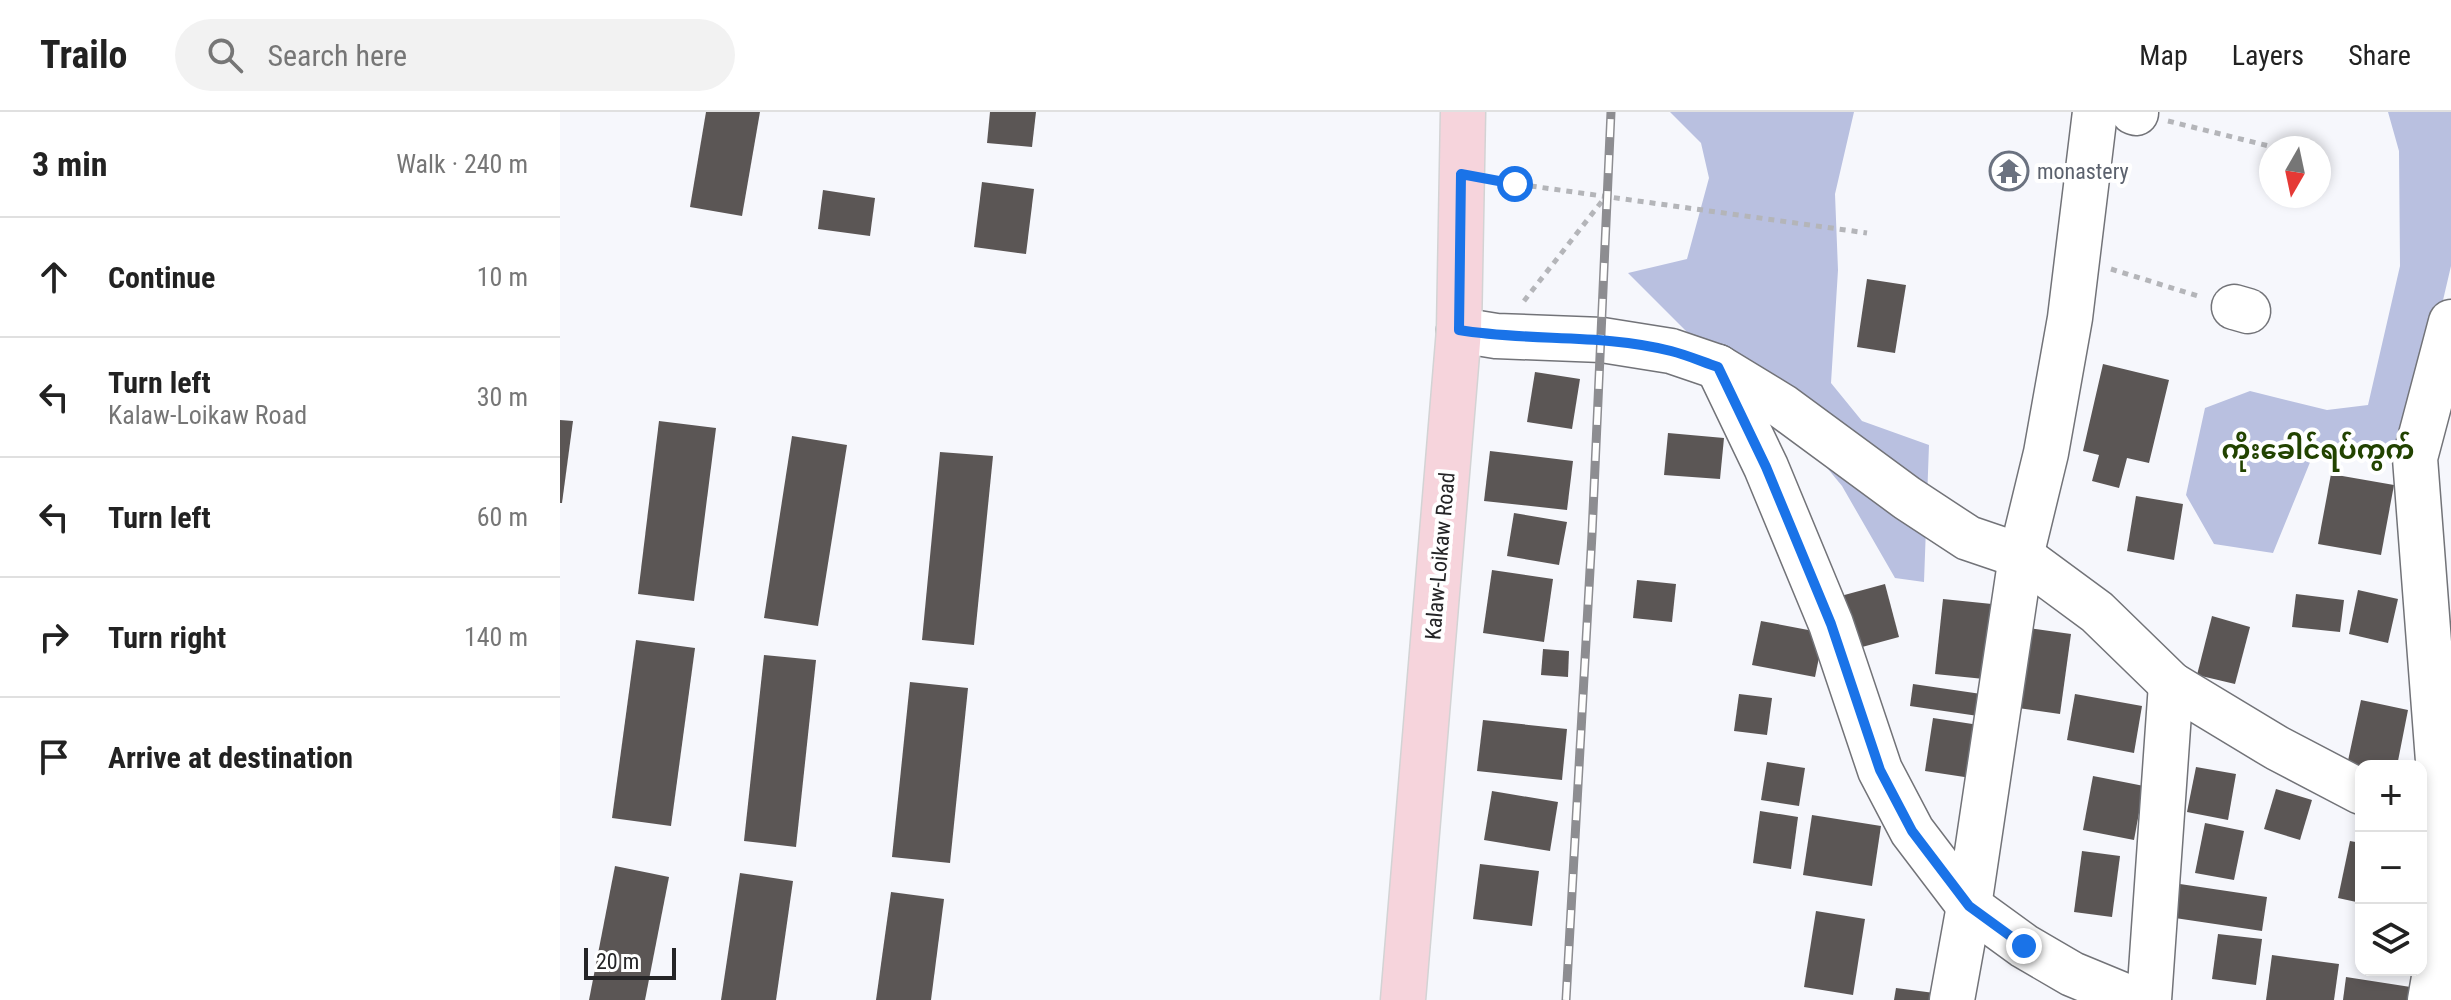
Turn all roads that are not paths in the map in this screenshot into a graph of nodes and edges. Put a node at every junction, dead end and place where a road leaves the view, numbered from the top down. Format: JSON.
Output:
{"nodes":[{"id":1,"x":1463,"y":112,"type":"edge"},
{"id":2,"x":2095,"y":112,"type":"edge"},
{"id":3,"x":2451,"y":322,"type":"edge"},
{"id":4,"x":1478,"y":333,"type":"junction"},
{"id":5,"x":1718,"y":367,"type":"junction"},
{"id":6,"x":2021,"y":556,"type":"junction"},
{"id":7,"x":2438,"y":588,"type":"edge"},
{"id":8,"x":2171,"y":684,"type":"junction"},
{"id":9,"x":2355,"y":789,"type":"edge"},
{"id":10,"x":2439,"y":847,"type":"edge"},
{"id":11,"x":1969,"y":906,"type":"junction"},
{"id":12,"x":1403,"y":1000,"type":"edge"},
{"id":13,"x":1952,"y":1000,"type":"edge"},
{"id":14,"x":2135,"y":1000,"type":"edge"},
{"id":15,"x":2149,"y":1000,"type":"edge"},
{"id":16,"x":2430,"y":1000,"type":"edge"}],
"edges":[{"from":1,"to":4,"type":"main road","name":"Kalaw-Loikaw Road"},
{"from":2,"to":6,"type":"street"},
{"from":3,"to":7,"type":"street"},
{"from":4,"to":5,"type":"street"},
{"from":4,"to":12,"type":"main road","name":"Kalaw-Loikaw Road"},
{"from":5,"to":6,"type":"street"},
{"from":5,"to":11,"type":"street"},
{"from":6,"to":8,"type":"street"},
{"from":6,"to":11,"type":"street"},
{"from":7,"to":10,"type":"street"},
{"from":8,"to":9,"type":"street"},
{"from":8,"to":15,"type":"street"},
{"from":10,"to":16,"type":"street"},
{"from":11,"to":13,"type":"street"},
{"from":11,"to":14,"type":"street"}]}
